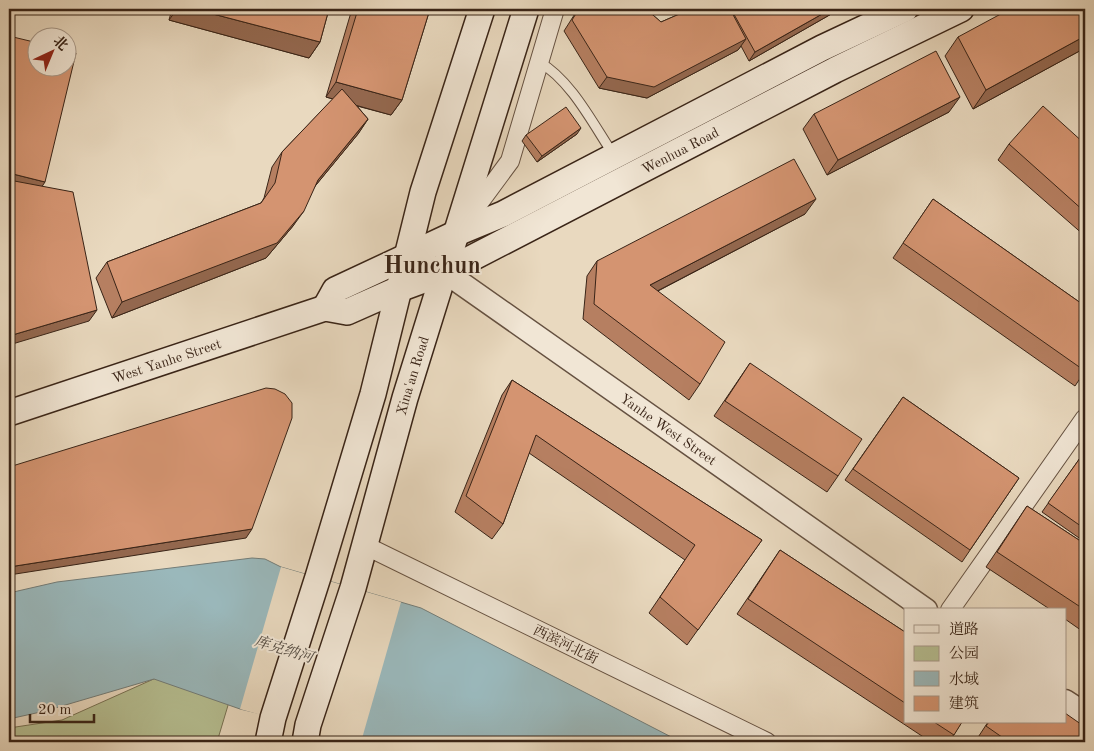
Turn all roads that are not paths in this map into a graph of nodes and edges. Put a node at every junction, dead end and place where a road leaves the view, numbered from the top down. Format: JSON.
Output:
{"nodes":[{"id":1,"x":482,"y":9,"type":"edge"},
{"id":2,"x":526,"y":9,"type":"edge"},
{"id":3,"x":555,"y":9,"type":"edge"},
{"id":4,"x":905,"y":9,"type":"edge"},
{"id":5,"x":961,"y":9,"type":"edge"},
{"id":6,"x":539,"y":62,"type":"junction"},
{"id":7,"x":614,"y":156,"type":"junction"},
{"id":8,"x":456,"y":233,"type":"junction"},
{"id":9,"x":407,"y":257,"type":"junction"},
{"id":10,"x":445,"y":272,"type":"junction"},
{"id":11,"x":399,"y":289,"type":"junction"},
{"id":12,"x":325,"y":308,"type":"junction"},
{"id":13,"x":9,"y":413,"type":"edge"},
{"id":14,"x":1085,"y":418,"type":"edge"},
{"id":15,"x":364,"y":545,"type":"junction"},
{"id":16,"x":923,"y":608,"type":"edge"},
{"id":17,"x":951,"y":608,"type":"edge"},
{"id":18,"x":1066,"y":702,"type":"edge"},
{"id":19,"x":1085,"y":714,"type":"edge"},
{"id":20,"x":311,"y":736,"type":"edge"},
{"id":21,"x":268,"y":742,"type":"edge"},
{"id":22,"x":767,"y":742,"type":"edge"}],
"edges":[{"from":1,"to":9,"type":"main road"},
{"from":2,"to":8,"type":"main road","name":"Xina'an Road"},
{"from":3,"to":6,"type":"street"},
{"from":4,"to":7,"type":"main road","name":"Wenhua Road"},
{"from":5,"to":10,"type":"main road","name":"Wenhua Road"},
{"from":6,"to":7,"type":"lane"},
{"from":6,"to":8,"type":"street"},
{"from":7,"to":8,"type":"main road","name":"Wenhua Road"},
{"from":8,"to":9,"type":"main road","name":"Wenhua Road"},
{"from":8,"to":10,"type":"main road","name":"Xina'an Road"},
{"from":9,"to":10,"type":"street","name":"Yanhe West Street"},
{"from":9,"to":11,"type":"main road"},
{"from":9,"to":12,"type":"main road"},
{"from":10,"to":11,"type":"main road","name":"Wenhua Road"},
{"from":10,"to":15,"type":"main road","name":"Xina'an Road"},
{"from":10,"to":16,"type":"street","name":"Yanhe West Street"},
{"from":11,"to":12,"type":"main road","name":"West Yanhe Street"},
{"from":11,"to":21,"type":"main road"},
{"from":12,"to":13,"type":"main road","name":"West Yanhe Street"},
{"from":14,"to":17,"type":"street"},
{"from":15,"to":20,"type":"main road","name":"Xina'an Road"},
{"from":15,"to":22,"type":"street","name":"西滨河北街"},
{"from":18,"to":19,"type":"street"}]}
